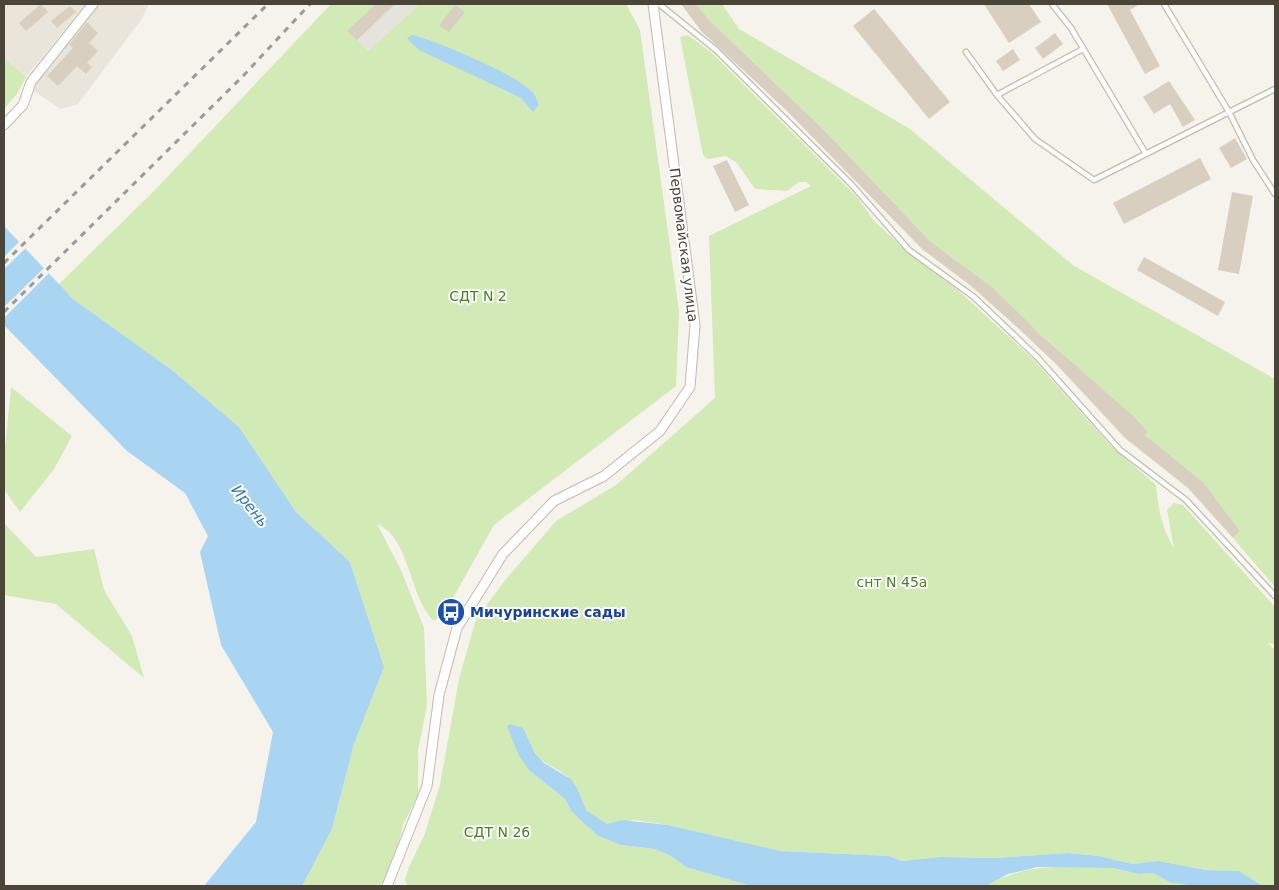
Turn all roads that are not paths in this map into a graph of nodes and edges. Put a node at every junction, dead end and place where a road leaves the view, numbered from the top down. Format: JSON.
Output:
{"nodes":[{"id":1,"x":93,"y":4,"type":"edge"},
{"id":2,"x":653,"y":4,"type":"edge"},
{"id":3,"x":659,"y":4,"type":"edge"},
{"id":4,"x":1052,"y":4,"type":"edge"},
{"id":5,"x":1164,"y":4,"type":"edge"},
{"id":6,"x":1083,"y":49,"type":"junction"},
{"id":7,"x":966,"y":52,"type":"dead end"},
{"id":8,"x":1275,"y":89,"type":"edge"},
{"id":9,"x":997,"y":95,"type":"junction"},
{"id":10,"x":1229,"y":112,"type":"junction"},
{"id":11,"x":4,"y":125,"type":"edge"},
{"id":12,"x":1146,"y":154,"type":"junction"},
{"id":13,"x":1275,"y":194,"type":"edge"},
{"id":14,"x":1275,"y":596,"type":"edge"},
{"id":15,"x":386,"y":886,"type":"edge"}],
"edges":[{"from":1,"to":11,"type":"street"},
{"from":2,"to":15,"type":"street","name":"Первомайская улица"},
{"from":3,"to":14,"type":"lane"},
{"from":4,"to":6,"type":"lane"},
{"from":5,"to":10,"type":"lane"},
{"from":6,"to":9,"type":"lane"},
{"from":6,"to":12,"type":"lane"},
{"from":7,"to":9,"type":"lane"},
{"from":8,"to":10,"type":"lane"},
{"from":9,"to":12,"type":"lane"},
{"from":10,"to":12,"type":"lane"},
{"from":10,"to":13,"type":"lane"}]}
